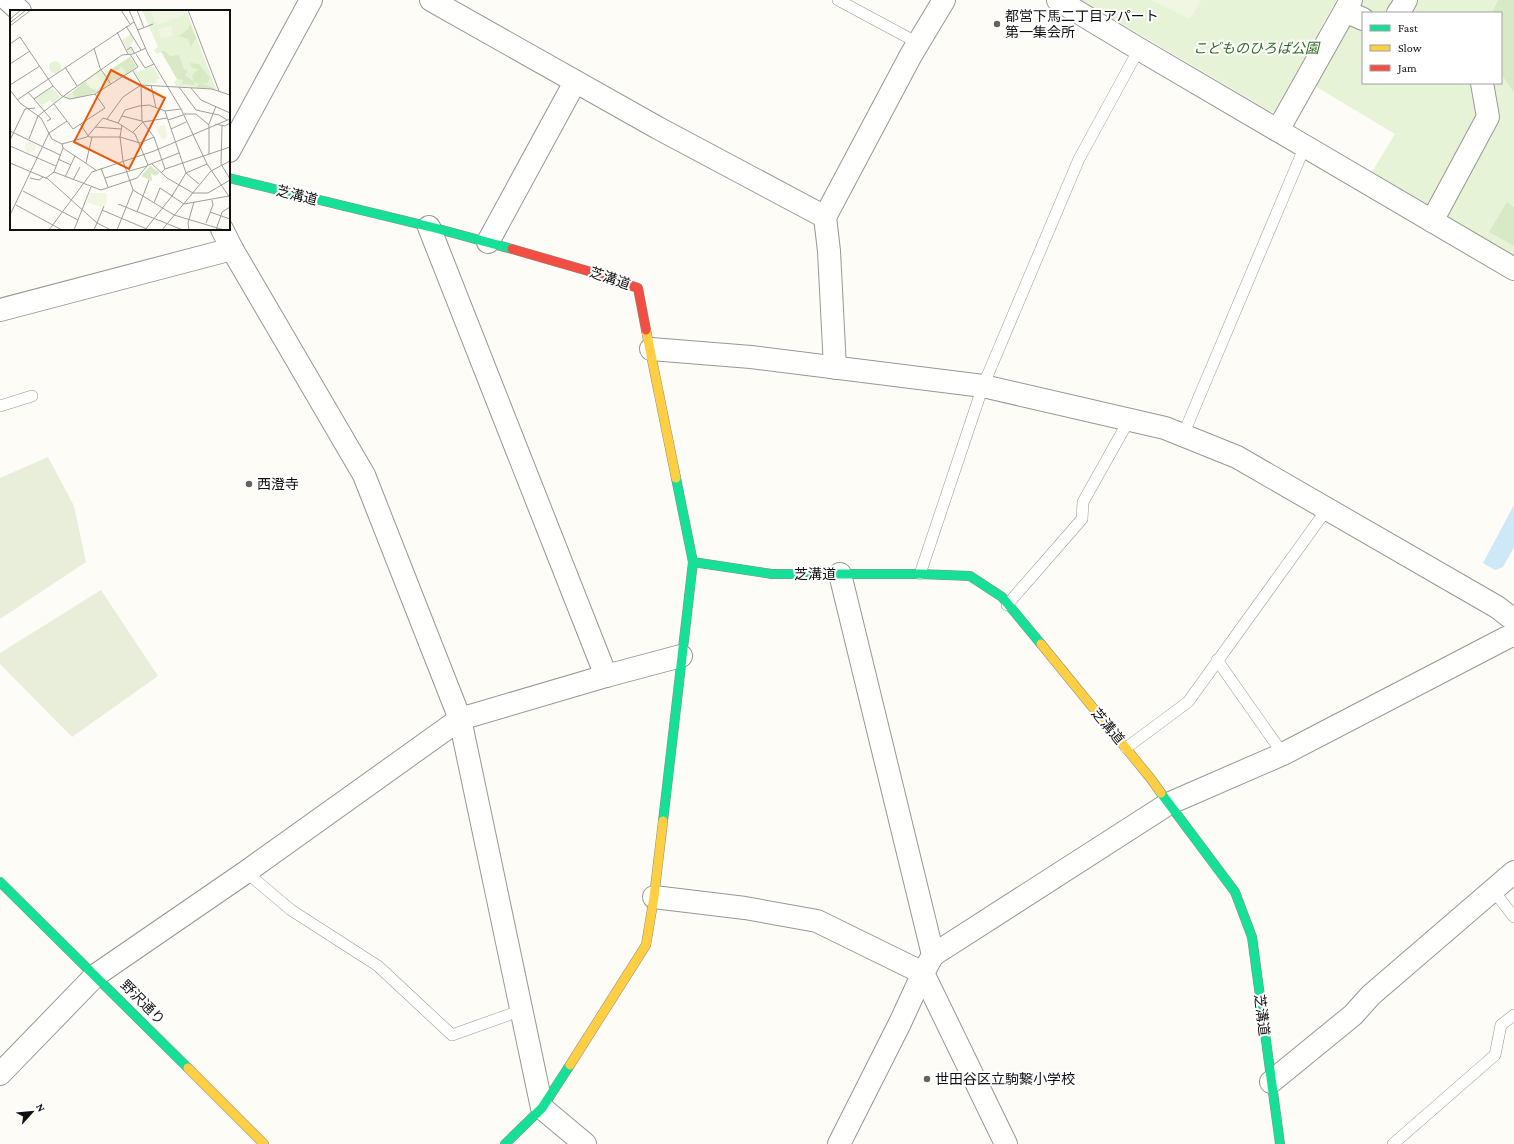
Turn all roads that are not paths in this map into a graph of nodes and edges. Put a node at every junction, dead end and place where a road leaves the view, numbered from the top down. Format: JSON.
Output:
{"nodes":[{"id":1,"x":8,"y":0,"type":"edge"},
{"id":2,"x":311,"y":0,"type":"edge"},
{"id":3,"x":431,"y":0,"type":"edge"},
{"id":4,"x":838,"y":0,"type":"edge"},
{"id":5,"x":944,"y":0,"type":"edge"},
{"id":6,"x":1058,"y":0,"type":"edge"},
{"id":7,"x":19,"y":10,"type":"edge"},
{"id":8,"x":1353,"y":10,"type":"edge"},
{"id":9,"x":918,"y":43,"type":"junction"},
{"id":10,"x":1139,"y":49,"type":"junction"},
{"id":11,"x":575,"y":82,"type":"junction"},
{"id":12,"x":1482,"y":84,"type":"edge"},
{"id":13,"x":1278,"y":130,"type":"junction"},
{"id":14,"x":1305,"y":146,"type":"junction"},
{"id":15,"x":230,"y":149,"type":"edge"},
{"id":16,"x":230,"y":178,"type":"edge"},
{"id":17,"x":825,"y":217,"type":"junction"},
{"id":18,"x":1432,"y":221,"type":"junction"},
{"id":19,"x":429,"y":227,"type":"junction"},
{"id":20,"x":222,"y":230,"type":"edge"},
{"id":21,"x":488,"y":242,"type":"junction"},
{"id":22,"x":232,"y":249,"type":"junction"},
{"id":23,"x":1514,"y":269,"type":"edge"},
{"id":24,"x":0,"y":310,"type":"edge"},
{"id":25,"x":651,"y":349,"type":"junction"},
{"id":26,"x":835,"y":368,"type":"junction"},
{"id":27,"x":983,"y":386,"type":"junction"},
{"id":28,"x":32,"y":396,"type":"dead end"},
{"id":29,"x":0,"y":406,"type":"edge"},
{"id":30,"x":1129,"y":420,"type":"junction"},
{"id":31,"x":1183,"y":435,"type":"junction"},
{"id":32,"x":1327,"y":509,"type":"junction"},
{"id":33,"x":693,"y":562,"type":"junction"},
{"id":34,"x":840,"y":574,"type":"junction"},
{"id":35,"x":920,"y":574,"type":"junction"},
{"id":36,"x":1008,"y":605,"type":"junction"},
{"id":37,"x":1514,"y":620,"type":"edge"},
{"id":38,"x":1514,"y":636,"type":"edge"},
{"id":39,"x":681,"y":656,"type":"junction"},
{"id":40,"x":1217,"y":660,"type":"junction"},
{"id":41,"x":606,"y":676,"type":"junction"},
{"id":42,"x":460,"y":719,"type":"junction"},
{"id":43,"x":1126,"y":748,"type":"junction"},
{"id":44,"x":1283,"y":754,"type":"junction"},
{"id":45,"x":1168,"y":804,"type":"junction"},
{"id":46,"x":246,"y":872,"type":"junction"},
{"id":47,"x":1514,"y":872,"type":"edge"},
{"id":48,"x":0,"y":882,"type":"edge"},
{"id":49,"x":1493,"y":890,"type":"junction"},
{"id":50,"x":654,"y":897,"type":"junction"},
{"id":51,"x":1514,"y":917,"type":"edge"},
{"id":52,"x":928,"y":964,"type":"junction"},
{"id":53,"x":96,"y":976,"type":"junction"},
{"id":54,"x":522,"y":1010,"type":"junction"},
{"id":55,"x":1514,"y":1015,"type":"edge"},
{"id":56,"x":0,"y":1074,"type":"edge"},
{"id":57,"x":1271,"y":1082,"type":"junction"},
{"id":58,"x":542,"y":1108,"type":"junction"},
{"id":59,"x":264,"y":1144,"type":"edge"},
{"id":60,"x":505,"y":1144,"type":"edge"},
{"id":61,"x":585,"y":1144,"type":"edge"},
{"id":62,"x":839,"y":1144,"type":"edge"},
{"id":63,"x":1006,"y":1144,"type":"edge"},
{"id":64,"x":1280,"y":1144,"type":"edge"},
{"id":65,"x":1393,"y":1144,"type":"edge"}],
"edges":[{"from":1,"to":7,"type":"street"},
{"from":2,"to":15,"type":"street"},
{"from":3,"to":11,"type":"street"},
{"from":4,"to":9,"type":"lane"},
{"from":5,"to":9,"type":"street"},
{"from":6,"to":10,"type":"street"},
{"from":8,"to":13,"type":"street"},
{"from":9,"to":17,"type":"street"},
{"from":10,"to":13,"type":"street"},
{"from":10,"to":27,"type":"lane"},
{"from":11,"to":17,"type":"street"},
{"from":11,"to":21,"type":"street"},
{"from":12,"to":18,"type":"street"},
{"from":13,"to":14,"type":"street"},
{"from":14,"to":18,"type":"street"},
{"from":14,"to":31,"type":"lane"},
{"from":16,"to":19,"type":"street","name":"芝溝道"},
{"from":17,"to":26,"type":"street"},
{"from":18,"to":23,"type":"street"},
{"from":19,"to":21,"type":"street","name":"芝溝道"},
{"from":19,"to":41,"type":"street"},
{"from":20,"to":22,"type":"street"},
{"from":21,"to":25,"type":"street","name":"芝溝道"},
{"from":22,"to":24,"type":"street"},
{"from":22,"to":42,"type":"street"},
{"from":25,"to":26,"type":"street"},
{"from":25,"to":33,"type":"street","name":"芝溝道"},
{"from":26,"to":27,"type":"street"},
{"from":27,"to":30,"type":"street"},
{"from":27,"to":35,"type":"lane"},
{"from":28,"to":29,"type":"lane"},
{"from":30,"to":31,"type":"street"},
{"from":30,"to":36,"type":"lane"},
{"from":31,"to":32,"type":"street"},
{"from":32,"to":37,"type":"street"},
{"from":32,"to":40,"type":"lane"},
{"from":33,"to":34,"type":"street","name":"芝溝道"},
{"from":33,"to":39,"type":"street"},
{"from":34,"to":35,"type":"street","name":"芝溝道"},
{"from":34,"to":52,"type":"street"},
{"from":35,"to":36,"type":"street","name":"芝溝道"},
{"from":36,"to":43,"type":"street","name":"芝溝道"},
{"from":38,"to":44,"type":"street"},
{"from":39,"to":41,"type":"street"},
{"from":39,"to":50,"type":"street"},
{"from":40,"to":43,"type":"lane"},
{"from":40,"to":44,"type":"lane"},
{"from":41,"to":42,"type":"street"},
{"from":42,"to":46,"type":"street"},
{"from":42,"to":54,"type":"street"},
{"from":43,"to":45,"type":"street","name":"芝溝道"},
{"from":44,"to":45,"type":"street"},
{"from":45,"to":52,"type":"street"},
{"from":45,"to":57,"type":"street","name":"芝溝道"},
{"from":46,"to":53,"type":"street"},
{"from":46,"to":54,"type":"lane"},
{"from":47,"to":49,"type":"street"},
{"from":48,"to":53,"type":"street","name":"野沢通り"},
{"from":49,"to":51,"type":"lane"},
{"from":49,"to":57,"type":"street"},
{"from":50,"to":52,"type":"street"},
{"from":50,"to":58,"type":"street"},
{"from":52,"to":62,"type":"street"},
{"from":52,"to":63,"type":"street"},
{"from":53,"to":56,"type":"street"},
{"from":53,"to":59,"type":"street","name":"野沢通り"},
{"from":54,"to":58,"type":"street"},
{"from":55,"to":65,"type":"lane"},
{"from":57,"to":64,"type":"street","name":"芝溝道"},
{"from":58,"to":60,"type":"street"},
{"from":58,"to":61,"type":"street"}]}
